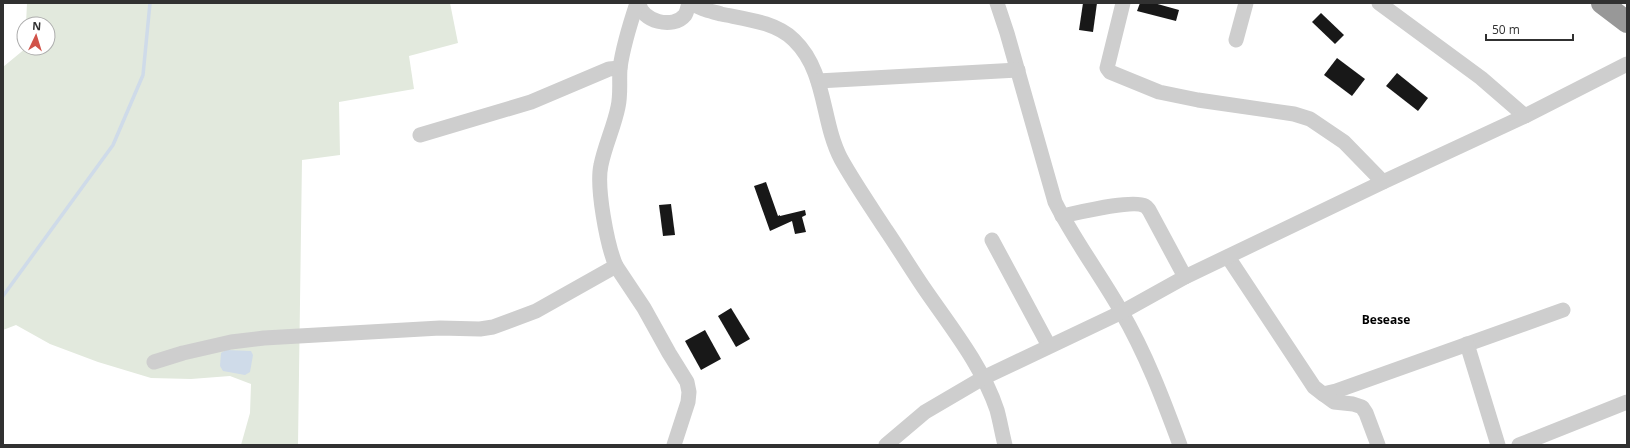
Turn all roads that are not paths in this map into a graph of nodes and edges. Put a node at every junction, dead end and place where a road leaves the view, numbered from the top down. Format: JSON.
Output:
{"nodes":[{"id":1,"x":638,"y":3,"type":"edge"},
{"id":2,"x":689,"y":3,"type":"edge"},
{"id":3,"x":693,"y":3,"type":"edge"},
{"id":4,"x":997,"y":3,"type":"edge"},
{"id":5,"x":1123,"y":3,"type":"edge"},
{"id":6,"x":1246,"y":3,"type":"edge"},
{"id":7,"x":1379,"y":3,"type":"edge"},
{"id":8,"x":1602,"y":3,"type":"edge"},
{"id":9,"x":1627,"y":22,"type":"edge"},
{"id":10,"x":1236,"y":40,"type":"dead end"},
{"id":11,"x":1627,"y":64,"type":"edge"},
{"id":12,"x":620,"y":68,"type":"junction"},
{"id":13,"x":1018,"y":70,"type":"junction"},
{"id":14,"x":818,"y":81,"type":"junction"},
{"id":15,"x":1525,"y":116,"type":"junction"},
{"id":16,"x":420,"y":135,"type":"dead end"},
{"id":17,"x":1383,"y":182,"type":"junction"},
{"id":18,"x":1062,"y":216,"type":"junction"},
{"id":19,"x":992,"y":240,"type":"dead end"},
{"id":20,"x":1228,"y":257,"type":"junction"},
{"id":21,"x":616,"y":266,"type":"junction"},
{"id":22,"x":1185,"y":277,"type":"junction"},
{"id":23,"x":1563,"y":310,"type":"dead end"},
{"id":24,"x":1122,"y":312,"type":"junction"},
{"id":25,"x":1466,"y":344,"type":"junction"},
{"id":26,"x":1048,"y":346,"type":"junction"},
{"id":27,"x":154,"y":362,"type":"dead end"},
{"id":28,"x":983,"y":378,"type":"junction"},
{"id":29,"x":1323,"y":394,"type":"junction"},
{"id":30,"x":1627,"y":402,"type":"edge"},
{"id":31,"x":674,"y":445,"type":"edge"},
{"id":32,"x":886,"y":445,"type":"edge"},
{"id":33,"x":1005,"y":445,"type":"edge"},
{"id":34,"x":1180,"y":445,"type":"edge"},
{"id":35,"x":1378,"y":445,"type":"edge"},
{"id":36,"x":1498,"y":445,"type":"edge"},
{"id":37,"x":1518,"y":445,"type":"edge"}],
"edges":[{"from":1,"to":2,"type":"street"},
{"from":1,"to":12,"type":"street"},
{"from":3,"to":14,"type":"street"},
{"from":4,"to":13,"type":"street"},
{"from":5,"to":17,"type":"street"},
{"from":6,"to":10,"type":"street"},
{"from":7,"to":15,"type":"street"},
{"from":8,"to":9,"type":"highway"},
{"from":11,"to":15,"type":"street"},
{"from":12,"to":16,"type":"street"},
{"from":12,"to":21,"type":"street"},
{"from":13,"to":14,"type":"street"},
{"from":13,"to":18,"type":"street"},
{"from":14,"to":28,"type":"street"},
{"from":15,"to":17,"type":"street"},
{"from":17,"to":20,"type":"street"},
{"from":18,"to":22,"type":"street"},
{"from":18,"to":24,"type":"street"},
{"from":19,"to":26,"type":"street"},
{"from":20,"to":22,"type":"street"},
{"from":20,"to":29,"type":"street"},
{"from":21,"to":27,"type":"street"},
{"from":21,"to":31,"type":"street"},
{"from":22,"to":24,"type":"street"},
{"from":23,"to":25,"type":"street"},
{"from":24,"to":26,"type":"street"},
{"from":24,"to":34,"type":"street"},
{"from":25,"to":29,"type":"street"},
{"from":25,"to":36,"type":"street"},
{"from":26,"to":28,"type":"street"},
{"from":28,"to":32,"type":"street"},
{"from":28,"to":33,"type":"street"},
{"from":29,"to":35,"type":"street"},
{"from":30,"to":37,"type":"street"}]}
